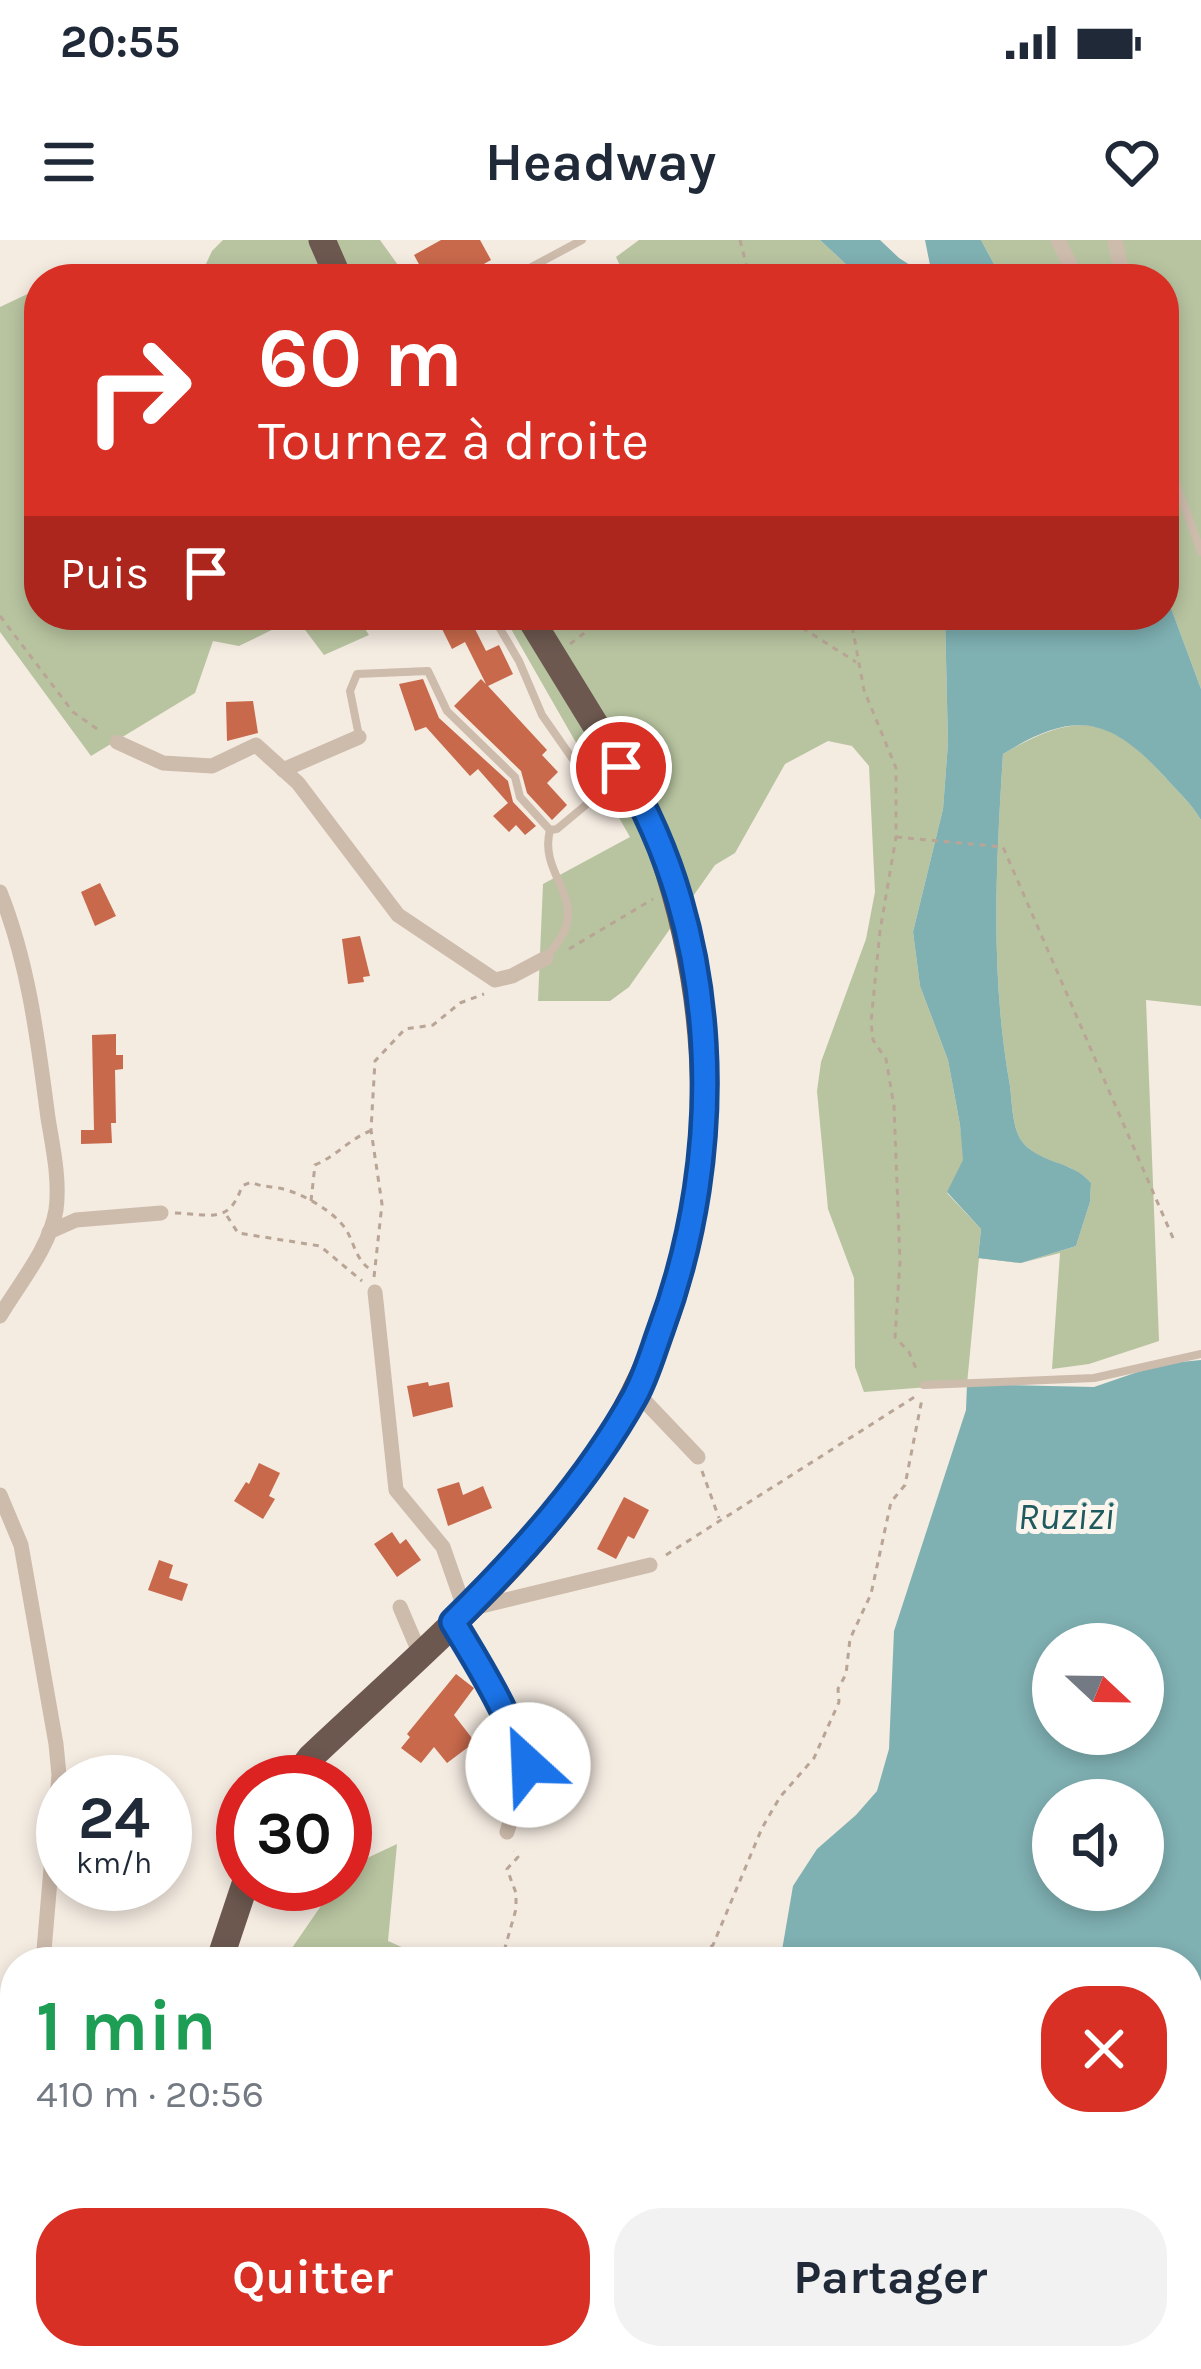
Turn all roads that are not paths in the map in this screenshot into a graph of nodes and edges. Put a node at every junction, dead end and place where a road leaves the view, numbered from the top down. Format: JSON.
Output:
{"nodes":[{"id":1,"x":582,"y":240,"type":"edge"},
{"id":2,"x":537,"y":264,"type":"edge"},
{"id":3,"x":1179,"y":491,"type":"edge"},
{"id":4,"x":1201,"y":552,"type":"edge"},
{"id":5,"x":501,"y":630,"type":"edge"},
{"id":6,"x":537,"y":630,"type":"edge"},
{"id":7,"x":359,"y":737,"type":"joint"},
{"id":8,"x":117,"y":742,"type":"road end"},
{"id":9,"x":283,"y":770,"type":"junction"},
{"id":10,"x":599,"y":794,"type":"junction"},
{"id":11,"x":644,"y":804,"type":"junction"},
{"id":12,"x":550,"y":830,"type":"junction"},
{"id":13,"x":0,"y":892,"type":"edge"},
{"id":14,"x":546,"y":958,"type":"joint"},
{"id":15,"x":161,"y":1213,"type":"road end"},
{"id":16,"x":50,"y":1232,"type":"junction"},
{"id":17,"x":375,"y":1292,"type":"road end"},
{"id":18,"x":0,"y":1316,"type":"edge"},
{"id":19,"x":1201,"y":1354,"type":"edge"},
{"id":20,"x":923,"y":1388,"type":"road end"},
{"id":21,"x":637,"y":1393,"type":"junction"},
{"id":22,"x":698,"y":1457,"type":"road end"},
{"id":23,"x":0,"y":1495,"type":"edge"},
{"id":24,"x":650,"y":1565,"type":"road end"},
{"id":25,"x":400,"y":1607,"type":"dead end"},
{"id":26,"x":459,"y":1616,"type":"junction"},
{"id":27,"x":420,"y":1654,"type":"junction"},
{"id":28,"x":313,"y":1755,"type":"edge"},
{"id":29,"x":507,"y":1832,"type":"road end"},
{"id":30,"x":235,"y":1911,"type":"edge"},
{"id":31,"x":44,"y":1947,"type":"edge"},
{"id":32,"x":224,"y":1947,"type":"edge"}],
"edges":[{"from":1,"to":2,"type":"lane"},
{"from":3,"to":4,"type":"lane"},
{"from":5,"to":10,"type":"lane"},
{"from":6,"to":11,"type":"highway"},
{"from":7,"to":9,"type":"street"},
{"from":7,"to":12,"type":"lane"},
{"from":8,"to":9,"type":"street"},
{"from":9,"to":14,"type":"street"},
{"from":10,"to":11,"type":"lane"},
{"from":10,"to":12,"type":"lane"},
{"from":11,"to":21,"type":"highway"},
{"from":12,"to":14,"type":"lane"},
{"from":13,"to":16,"type":"street"},
{"from":15,"to":16,"type":"street"},
{"from":16,"to":18,"type":"street"},
{"from":17,"to":26,"type":"street"},
{"from":19,"to":20,"type":"lane"},
{"from":21,"to":22,"type":"street"},
{"from":21,"to":26,"type":"highway"},
{"from":23,"to":31,"type":"street"},
{"from":24,"to":26,"type":"street"},
{"from":25,"to":27,"type":"street"},
{"from":26,"to":27,"type":"highway"},
{"from":26,"to":29,"type":"street"},
{"from":27,"to":28,"type":"highway"},
{"from":30,"to":32,"type":"highway"}]}
